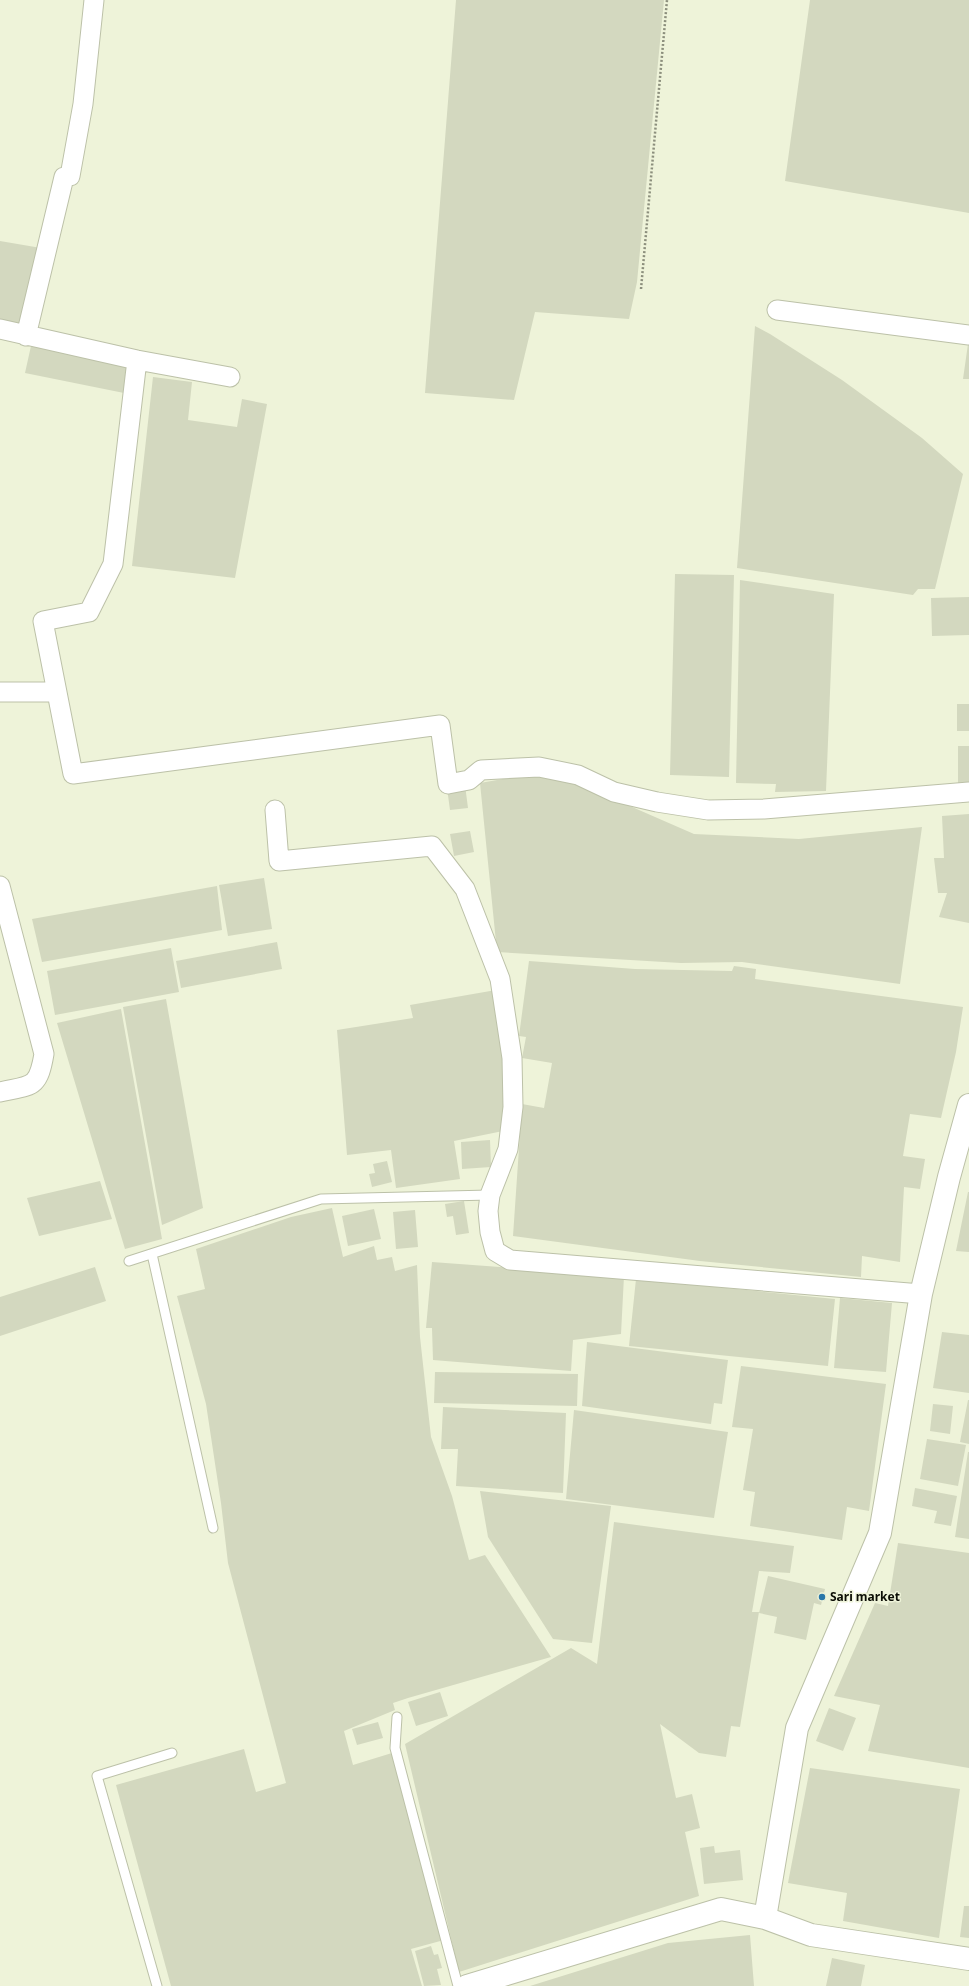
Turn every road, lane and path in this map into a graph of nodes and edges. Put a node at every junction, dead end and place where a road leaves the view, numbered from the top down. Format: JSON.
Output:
{"nodes":[{"id":1,"x":94,"y":0,"type":"edge"},
{"id":2,"x":668,"y":0,"type":"edge"},
{"id":3,"x":641,"y":289,"type":"dead end"},
{"id":4,"x":777,"y":310,"type":"dead end"},
{"id":5,"x":0,"y":329,"type":"edge"},
{"id":6,"x":969,"y":335,"type":"edge"},
{"id":7,"x":26,"y":336,"type":"junction"},
{"id":8,"x":138,"y":360,"type":"junction"},
{"id":9,"x":230,"y":377,"type":"dead end"},
{"id":10,"x":0,"y":692,"type":"edge"},
{"id":11,"x":57,"y":692,"type":"junction"},
{"id":12,"x":969,"y":792,"type":"edge"},
{"id":13,"x":275,"y":810,"type":"dead end"},
{"id":14,"x":0,"y":886,"type":"edge"},
{"id":15,"x":0,"y":1092,"type":"edge"},
{"id":16,"x":969,"y":1105,"type":"edge"},
{"id":17,"x":490,"y":1195,"type":"junction"},
{"id":18,"x":152,"y":1254,"type":"junction"},
{"id":19,"x":129,"y":1261,"type":"dead end"},
{"id":20,"x":921,"y":1294,"type":"junction"},
{"id":21,"x":213,"y":1528,"type":"dead end"},
{"id":22,"x":397,"y":1717,"type":"dead end"},
{"id":23,"x":172,"y":1753,"type":"dead end"},
{"id":24,"x":765,"y":1918,"type":"junction"},
{"id":25,"x":969,"y":1960,"type":"edge"},
{"id":26,"x":157,"y":1986,"type":"edge"},
{"id":27,"x":458,"y":1986,"type":"edge"},
{"id":28,"x":467,"y":1986,"type":"edge"}],
"edges":[{"from":1,"to":7,"type":"street"},
{"from":2,"to":3,"type":"path"},
{"from":4,"to":6,"type":"street"},
{"from":5,"to":7,"type":"street"},
{"from":7,"to":8,"type":"street"},
{"from":8,"to":9,"type":"street"},
{"from":8,"to":11,"type":"street"},
{"from":10,"to":11,"type":"street"},
{"from":11,"to":12,"type":"street"},
{"from":13,"to":17,"type":"street"},
{"from":14,"to":15,"type":"street"},
{"from":16,"to":20,"type":"street"},
{"from":17,"to":18,"type":"lane"},
{"from":17,"to":20,"type":"street"},
{"from":18,"to":19,"type":"lane"},
{"from":18,"to":21,"type":"lane"},
{"from":20,"to":24,"type":"street"},
{"from":22,"to":27,"type":"lane"},
{"from":23,"to":26,"type":"lane"},
{"from":24,"to":25,"type":"street"},
{"from":24,"to":28,"type":"street"}]}
